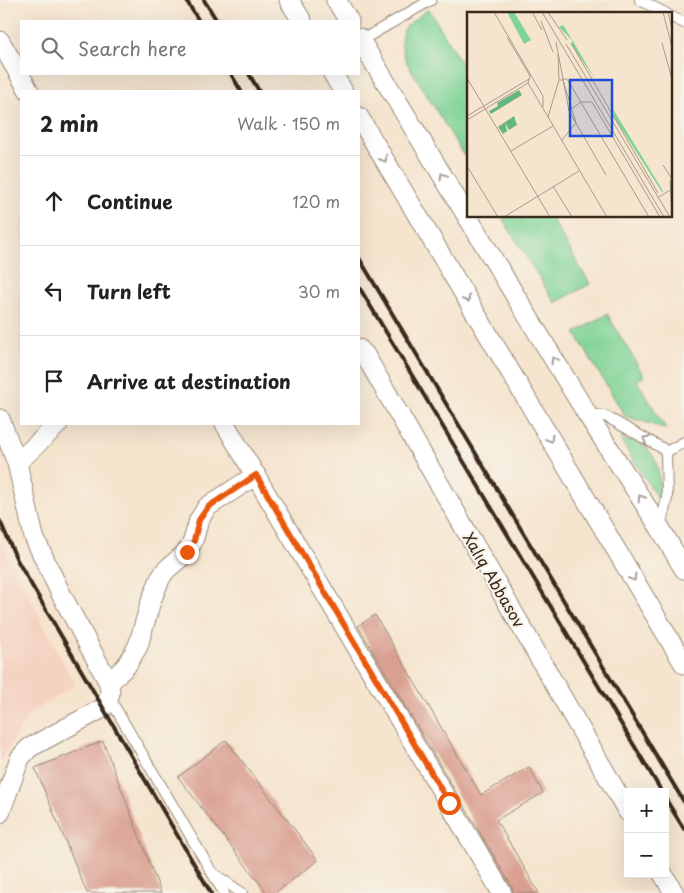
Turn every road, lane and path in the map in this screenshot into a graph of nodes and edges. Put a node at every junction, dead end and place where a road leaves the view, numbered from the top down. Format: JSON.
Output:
{"nodes":[{"id":1,"x":289,"y":0,"type":"edge"},
{"id":2,"x":336,"y":0,"type":"edge"},
{"id":3,"x":431,"y":0,"type":"edge"},
{"id":4,"x":640,"y":0,"type":"edge"},
{"id":5,"x":663,"y":12,"type":"edge"},
{"id":6,"x":672,"y":17,"type":"edge"},
{"id":7,"x":301,"y":20,"type":"edge"},
{"id":8,"x":348,"y":20,"type":"edge"},
{"id":9,"x":684,"y":23,"type":"edge"},
{"id":10,"x":360,"y":39,"type":"edge"},
{"id":11,"x":0,"y":41,"type":"edge"},
{"id":12,"x":360,"y":42,"type":"edge"},
{"id":13,"x":334,"y":75,"type":"edge"},
{"id":14,"x":28,"y":90,"type":"edge"},
{"id":15,"x":342,"y":90,"type":"edge"},
{"id":16,"x":360,"y":119,"type":"edge"},
{"id":17,"x":467,"y":217,"type":"edge"},
{"id":18,"x":468,"y":218,"type":"edge"},
{"id":19,"x":360,"y":350,"type":"edge"},
{"id":20,"x":587,"y":414,"type":"junction"},
{"id":21,"x":0,"y":419,"type":"edge"},
{"id":22,"x":57,"y":425,"type":"edge"},
{"id":23,"x":226,"y":425,"type":"edge"},
{"id":24,"x":684,"y":442,"type":"edge"},
{"id":25,"x":666,"y":452,"type":"junction"},
{"id":26,"x":17,"y":464,"type":"junction"},
{"id":27,"x":256,"y":475,"type":"junction"},
{"id":28,"x":660,"y":528,"type":"junction"},
{"id":29,"x":684,"y":569,"type":"edge"},
{"id":30,"x":684,"y":664,"type":"edge"},
{"id":31,"x":109,"y":691,"type":"junction"},
{"id":32,"x":624,"y":805,"type":"edge"},
{"id":33,"x":0,"y":813,"type":"edge"},
{"id":34,"x":211,"y":872,"type":"junction"},
{"id":35,"x":666,"y":878,"type":"edge"},
{"id":36,"x":224,"y":893,"type":"edge"},
{"id":37,"x":242,"y":893,"type":"edge"},
{"id":38,"x":502,"y":893,"type":"edge"},
{"id":39,"x":674,"y":893,"type":"edge"}],
"edges":[{"from":1,"to":7,"type":"street"},
{"from":2,"to":8,"type":"street"},
{"from":3,"to":10,"type":"lane"},
{"from":4,"to":5,"type":"lane"},
{"from":6,"to":9,"type":"lane"},
{"from":11,"to":14,"type":"street"},
{"from":17,"to":12,"type":"street","one_way":true},
{"from":13,"to":15,"type":"street"},
{"from":16,"to":30,"type":"street","one_way":true},
{"from":20,"to":18,"type":"street","one_way":true},
{"from":19,"to":32,"type":"street","name":"Xalıq Abbasov"},
{"from":25,"to":20,"type":"lane","one_way":true},
{"from":28,"to":20,"type":"street","one_way":true},
{"from":21,"to":26,"type":"street"},
{"from":22,"to":26,"type":"street"},
{"from":23,"to":27,"type":"street"},
{"from":24,"to":25,"type":"lane"},
{"from":25,"to":28,"type":"lane"},
{"from":26,"to":31,"type":"street"},
{"from":27,"to":31,"type":"street"},
{"from":27,"to":38,"type":"street"},
{"from":28,"to":29,"type":"street"},
{"from":31,"to":33,"type":"street"},
{"from":31,"to":34,"type":"lane"},
{"from":34,"to":36,"type":"lane"},
{"from":34,"to":37,"type":"lane"},
{"from":35,"to":39,"type":"street"}]}
